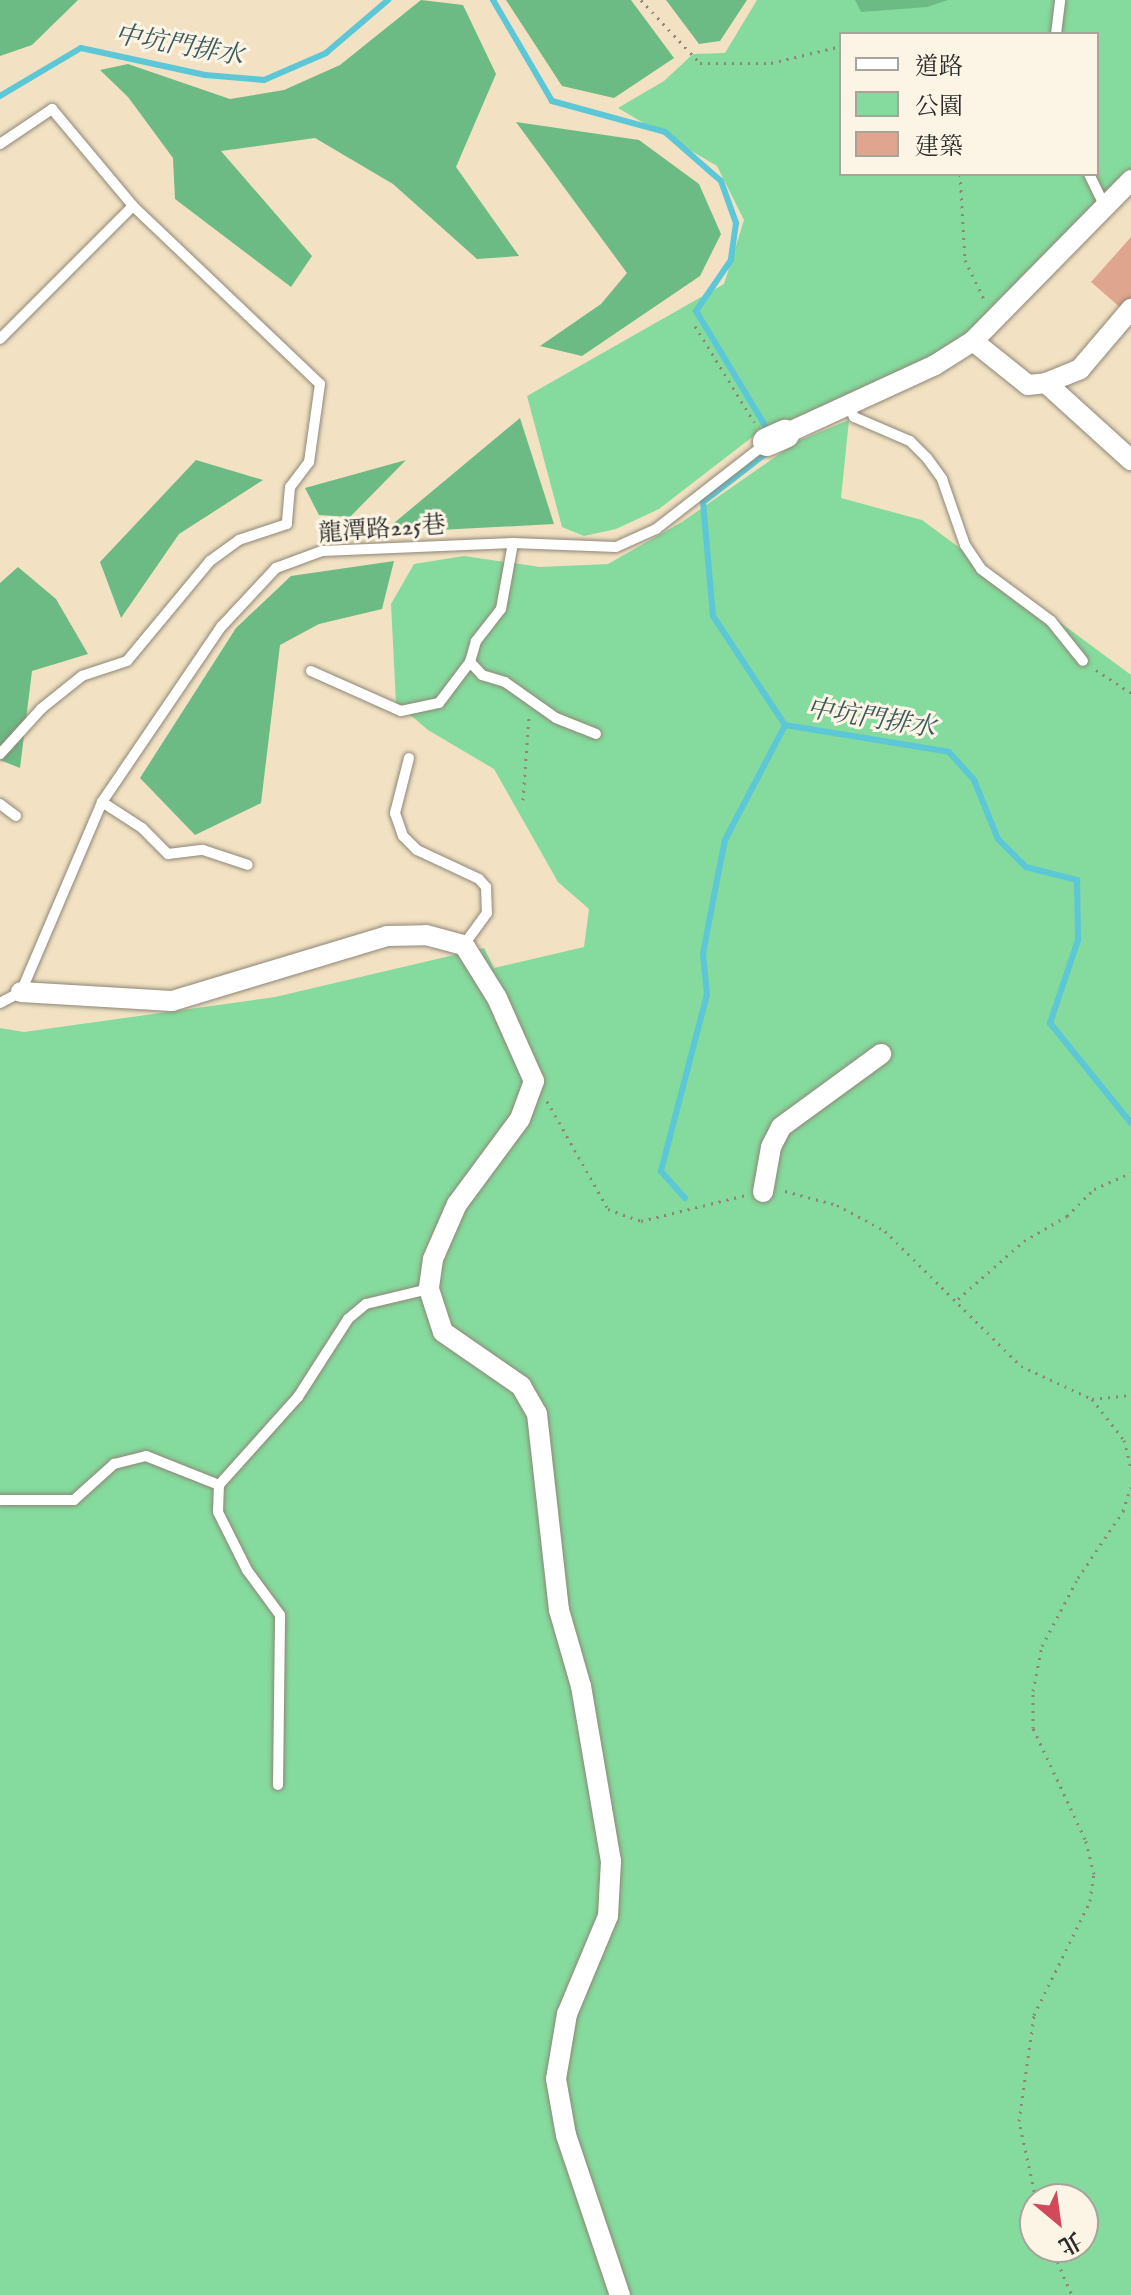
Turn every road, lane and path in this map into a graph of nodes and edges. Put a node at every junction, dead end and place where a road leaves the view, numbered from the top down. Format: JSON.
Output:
{"nodes":[{"id":1,"x":641,"y":0,"type":"edge"},
{"id":2,"x":1060,"y":0,"type":"edge"},
{"id":3,"x":1056,"y":32,"type":"edge"},
{"id":4,"x":839,"y":46,"type":"edge"},
{"id":5,"x":0,"y":144,"type":"edge"},
{"id":6,"x":960,"y":176,"type":"edge"},
{"id":7,"x":1090,"y":176,"type":"edge"},
{"id":8,"x":1131,"y":180,"type":"edge"},
{"id":9,"x":133,"y":206,"type":"junction"},
{"id":10,"x":1105,"y":207,"type":"junction"},
{"id":11,"x":1131,"y":309,"type":"edge"},
{"id":12,"x":995,"y":316,"type":"junction"},
{"id":13,"x":695,"y":326,"type":"dead end"},
{"id":14,"x":0,"y":339,"type":"edge"},
{"id":15,"x":973,"y":341,"type":"junction"},
{"id":16,"x":1046,"y":383,"type":"junction"},
{"id":17,"x":848,"y":403,"type":"junction"},
{"id":18,"x":776,"y":438,"type":"junction"},
{"id":19,"x":1131,"y":460,"type":"edge"},
{"id":20,"x":513,"y":543,"type":"junction"},
{"id":21,"x":1083,"y":661,"type":"joint"},
{"id":22,"x":470,"y":662,"type":"junction"},
{"id":23,"x":311,"y":671,"type":"dead end"},
{"id":24,"x":1131,"y":693,"type":"edge"},
{"id":25,"x":533,"y":701,"type":"junction"},
{"id":26,"x":596,"y":734,"type":"dead end"},
{"id":27,"x":0,"y":754,"type":"edge"},
{"id":28,"x":409,"y":758,"type":"dead end"},
{"id":29,"x":523,"y":800,"type":"dead end"},
{"id":30,"x":102,"y":802,"type":"junction"},
{"id":31,"x":0,"y":804,"type":"edge"},
{"id":32,"x":16,"y":816,"type":"dead end"},
{"id":33,"x":248,"y":865,"type":"dead end"},
{"id":34,"x":464,"y":945,"type":"junction"},
{"id":35,"x":21,"y":992,"type":"junction"},
{"id":36,"x":0,"y":1003,"type":"edge"},
{"id":37,"x":881,"y":1054,"type":"dead end"},
{"id":38,"x":534,"y":1081,"type":"junction"},
{"id":39,"x":1131,"y":1173,"type":"edge"},
{"id":40,"x":763,"y":1192,"type":"junction"},
{"id":41,"x":429,"y":1289,"type":"junction"},
{"id":42,"x":958,"y":1299,"type":"junction"},
{"id":43,"x":1131,"y":1395,"type":"edge"},
{"id":44,"x":1092,"y":1399,"type":"junction"},
{"id":45,"x":1131,"y":1469,"type":"edge"},
{"id":46,"x":219,"y":1485,"type":"junction"},
{"id":47,"x":1131,"y":1487,"type":"edge"},
{"id":48,"x":0,"y":1500,"type":"edge"},
{"id":49,"x":278,"y":1785,"type":"dead end"},
{"id":50,"x":1033,"y":2183,"type":"edge"},
{"id":51,"x":1058,"y":2263,"type":"edge"},
{"id":52,"x":620,"y":2295,"type":"edge"},
{"id":53,"x":1072,"y":2295,"type":"edge"}],
"edges":[{"from":1,"to":4,"type":"path"},
{"from":2,"to":3,"type":"lane"},
{"from":5,"to":9,"type":"lane"},
{"from":6,"to":12,"type":"path"},
{"from":7,"to":10,"type":"lane"},
{"from":8,"to":10,"type":"street"},
{"from":9,"to":14,"type":"lane"},
{"from":9,"to":27,"type":"lane"},
{"from":10,"to":12,"type":"street"},
{"from":11,"to":16,"type":"street"},
{"from":12,"to":15,"type":"street"},
{"from":13,"to":18,"type":"path"},
{"from":15,"to":16,"type":"street"},
{"from":15,"to":17,"type":"street"},
{"from":16,"to":19,"type":"street"},
{"from":17,"to":18,"type":"street"},
{"from":17,"to":21,"type":"lane"},
{"from":18,"to":20,"type":"lane","name":"龍潭路225巷"},
{"from":20,"to":22,"type":"lane"},
{"from":20,"to":30,"type":"lane","name":"龍潭路225巷"},
{"from":21,"to":24,"type":"path"},
{"from":22,"to":23,"type":"lane"},
{"from":22,"to":25,"type":"lane"},
{"from":25,"to":26,"type":"lane"},
{"from":25,"to":29,"type":"path"},
{"from":28,"to":34,"type":"lane"},
{"from":30,"to":33,"type":"lane"},
{"from":30,"to":35,"type":"lane","name":"龍潭路225巷"},
{"from":31,"to":32,"type":"lane"},
{"from":34,"to":35,"type":"street"},
{"from":34,"to":38,"type":"street"},
{"from":35,"to":36,"type":"lane"},
{"from":37,"to":40,"type":"street"},
{"from":38,"to":40,"type":"path"},
{"from":38,"to":41,"type":"street"},
{"from":39,"to":42,"type":"path"},
{"from":40,"to":42,"type":"path"},
{"from":41,"to":46,"type":"lane"},
{"from":41,"to":52,"type":"street"},
{"from":42,"to":44,"type":"path"},
{"from":43,"to":44,"type":"path"},
{"from":44,"to":45,"type":"path"},
{"from":46,"to":48,"type":"lane"},
{"from":46,"to":49,"type":"lane"},
{"from":47,"to":50,"type":"path"},
{"from":51,"to":53,"type":"path"}]}
